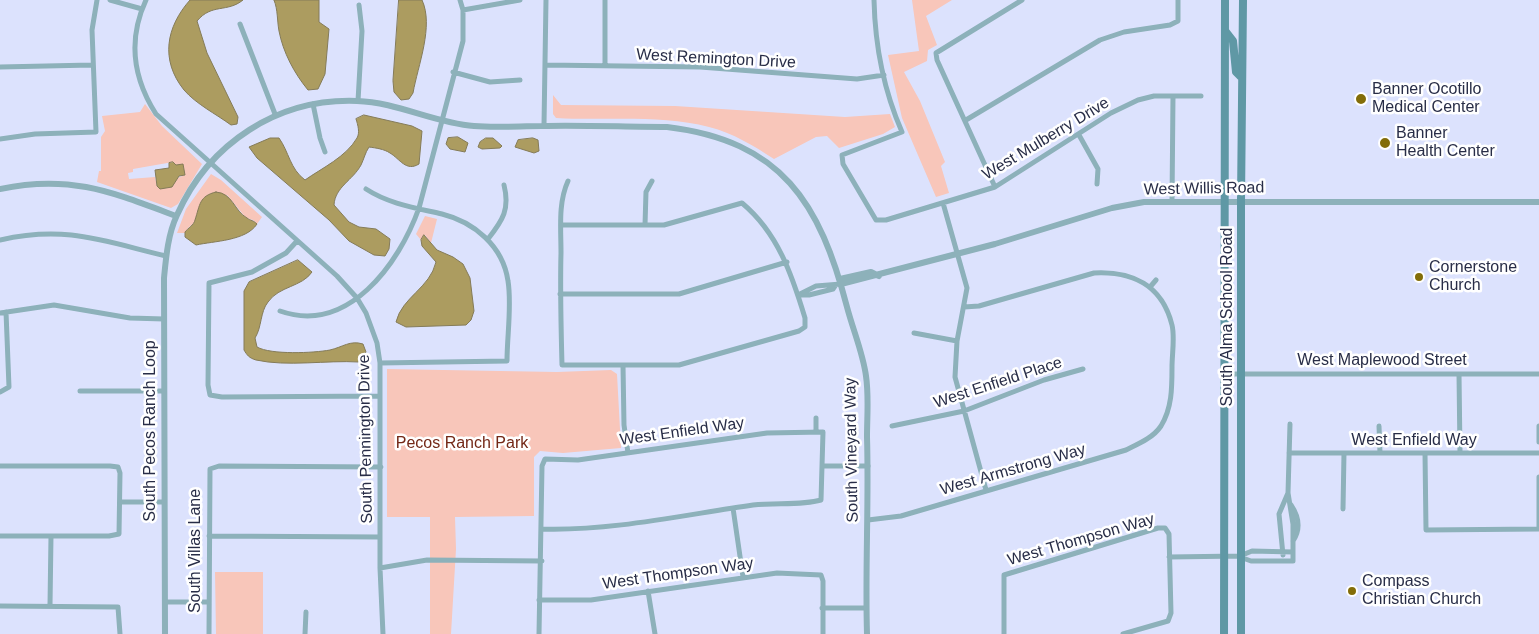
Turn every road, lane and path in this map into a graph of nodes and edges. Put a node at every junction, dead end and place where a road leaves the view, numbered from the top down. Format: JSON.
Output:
{"nodes":[{"id":1,"x":97,"y":0,"type":"edge"},
{"id":2,"x":110,"y":0,"type":"edge"},
{"id":3,"x":146,"y":0,"type":"edge"},
{"id":4,"x":460,"y":0,"type":"edge"},
{"id":5,"x":520,"y":0,"type":"edge"},
{"id":6,"x":546,"y":0,"type":"edge"},
{"id":7,"x":605,"y":0,"type":"edge"},
{"id":8,"x":874,"y":0,"type":"edge"},
{"id":9,"x":1022,"y":0,"type":"edge"},
{"id":10,"x":1178,"y":0,"type":"edge"},
{"id":11,"x":1225,"y":0,"type":"edge"},
{"id":12,"x":1244,"y":0,"type":"edge"},
{"id":13,"x":359,"y":5,"type":"dead end"},
{"id":14,"x":142,"y":9,"type":"junction"},
{"id":15,"x":463,"y":10,"type":"junction"},
{"id":16,"x":240,"y":24,"type":"dead end"},
{"id":17,"x":1226,"y":32,"type":"junction"},
{"id":18,"x":92,"y":65,"type":"junction"},
{"id":19,"x":545,"y":65,"type":"junction"},
{"id":20,"x":605,"y":66,"type":"junction"},
{"id":21,"x":0,"y":67,"type":"edge"},
{"id":22,"x":453,"y":72,"type":"junction"},
{"id":23,"x":884,"y":75,"type":"junction"},
{"id":24,"x":1242,"y":78,"type":"junction"},
{"id":25,"x":520,"y":80,"type":"dead end"},
{"id":26,"x":1173,"y":96,"type":"junction"},
{"id":27,"x":1201,"y":96,"type":"dead end"},
{"id":28,"x":358,"y":101,"type":"junction"},
{"id":29,"x":313,"y":104,"type":"junction"},
{"id":30,"x":275,"y":114,"type":"junction"},
{"id":31,"x":966,"y":120,"type":"junction"},
{"id":32,"x":442,"y":121,"type":"junction"},
{"id":33,"x":544,"y":126,"type":"junction"},
{"id":34,"x":1079,"y":135,"type":"junction"},
{"id":35,"x":0,"y":139,"type":"edge"},
{"id":36,"x":325,"y":152,"type":"dead end"},
{"id":37,"x":210,"y":162,"type":"junction"},
{"id":38,"x":652,"y":180,"type":"dead end"},
{"id":39,"x":568,"y":181,"type":"dead end"},
{"id":40,"x":1096,"y":184,"type":"dead end"},
{"id":41,"x":504,"y":185,"type":"dead end"},
{"id":42,"x":995,"y":187,"type":"junction"},
{"id":43,"x":0,"y":189,"type":"edge"},
{"id":44,"x":366,"y":189,"type":"dead end"},
{"id":45,"x":1226,"y":201,"type":"junction"},
{"id":46,"x":1241,"y":201,"type":"junction"},
{"id":47,"x":1172,"y":202,"type":"junction"},
{"id":48,"x":1539,"y":202,"type":"edge"},
{"id":49,"x":943,"y":203,"type":"junction"},
{"id":50,"x":419,"y":208,"type":"junction"},
{"id":51,"x":176,"y":216,"type":"junction"},
{"id":52,"x":561,"y":225,"type":"junction"},
{"id":53,"x":645,"y":225,"type":"junction"},
{"id":54,"x":488,"y":238,"type":"junction"},
{"id":55,"x":0,"y":240,"type":"edge"},
{"id":56,"x":297,"y":241,"type":"junction"},
{"id":57,"x":958,"y":254,"type":"junction"},
{"id":58,"x":166,"y":256,"type":"junction"},
{"id":59,"x":787,"y":262,"type":"junction"},
{"id":60,"x":1156,"y":280,"type":"dead end"},
{"id":61,"x":839,"y":283,"type":"junction"},
{"id":62,"x":1150,"y":287,"type":"junction"},
{"id":63,"x":560,"y":294,"type":"junction"},
{"id":64,"x":798,"y":295,"type":"junction"},
{"id":65,"x":357,"y":298,"type":"junction"},
{"id":66,"x":964,"y":306,"type":"junction"},
{"id":67,"x":280,"y":311,"type":"dead end"},
{"id":68,"x":6,"y":312,"type":"junction"},
{"id":69,"x":0,"y":313,"type":"edge"},
{"id":70,"x":164,"y":319,"type":"junction"},
{"id":71,"x":914,"y":333,"type":"dead end"},
{"id":72,"x":957,"y":341,"type":"junction"},
{"id":73,"x":380,"y":362,"type":"junction"},
{"id":74,"x":623,"y":365,"type":"junction"},
{"id":75,"x":1083,"y":369,"type":"dead end"},
{"id":76,"x":1225,"y":374,"type":"junction"},
{"id":77,"x":1242,"y":374,"type":"junction"},
{"id":78,"x":1459,"y":374,"type":"junction"},
{"id":79,"x":1539,"y":374,"type":"edge"},
{"id":80,"x":80,"y":391,"type":"dead end"},
{"id":81,"x":164,"y":391,"type":"junction"},
{"id":82,"x":0,"y":392,"type":"edge"},
{"id":83,"x":380,"y":396,"type":"junction"},
{"id":84,"x":964,"y":411,"type":"junction"},
{"id":85,"x":816,"y":418,"type":"dead end"},
{"id":86,"x":1290,"y":424,"type":"dead end"},
{"id":87,"x":892,"y":426,"type":"dead end"},
{"id":88,"x":1379,"y":426,"type":"dead end"},
{"id":89,"x":1539,"y":426,"type":"edge"},
{"id":90,"x":816,"y":432,"type":"junction"},
{"id":91,"x":1539,"y":442,"type":"edge"},
{"id":92,"x":628,"y":452,"type":"junction"},
{"id":93,"x":1289,"y":453,"type":"junction"},
{"id":94,"x":1344,"y":453,"type":"junction"},
{"id":95,"x":1380,"y":453,"type":"junction"},
{"id":96,"x":1426,"y":453,"type":"junction"},
{"id":97,"x":1460,"y":453,"type":"junction"},
{"id":98,"x":1539,"y":453,"type":"edge"},
{"id":99,"x":0,"y":466,"type":"edge"},
{"id":100,"x":823,"y":466,"type":"junction"},
{"id":101,"x":868,"y":466,"type":"junction"},
{"id":102,"x":381,"y":467,"type":"junction"},
{"id":103,"x":1539,"y":477,"type":"edge"},
{"id":104,"x":986,"y":490,"type":"junction"},
{"id":105,"x":1288,"y":493,"type":"junction"},
{"id":106,"x":120,"y":502,"type":"junction"},
{"id":107,"x":164,"y":502,"type":"junction"},
{"id":108,"x":733,"y":508,"type":"junction"},
{"id":109,"x":1343,"y":509,"type":"dead end"},
{"id":110,"x":868,"y":520,"type":"junction"},
{"id":111,"x":542,"y":529,"type":"junction"},
{"id":112,"x":1539,"y":530,"type":"edge"},
{"id":113,"x":0,"y":536,"type":"edge"},
{"id":114,"x":51,"y":536,"type":"junction"},
{"id":115,"x":209,"y":536,"type":"junction"},
{"id":116,"x":380,"y":537,"type":"junction"},
{"id":117,"x":1282,"y":552,"type":"junction"},
{"id":118,"x":1293,"y":552,"type":"junction"},
{"id":119,"x":1240,"y":556,"type":"junction"},
{"id":120,"x":1169,"y":557,"type":"junction"},
{"id":121,"x":1223,"y":557,"type":"junction"},
{"id":122,"x":542,"y":561,"type":"junction"},
{"id":123,"x":1283,"y":561,"type":"junction"},
{"id":124,"x":380,"y":568,"type":"junction"},
{"id":125,"x":743,"y":577,"type":"junction"},
{"id":126,"x":648,"y":591,"type":"junction"},
{"id":127,"x":539,"y":600,"type":"junction"},
{"id":128,"x":166,"y":602,"type":"junction"},
{"id":129,"x":209,"y":602,"type":"junction"},
{"id":130,"x":50,"y":605,"type":"junction"},
{"id":131,"x":0,"y":606,"type":"edge"},
{"id":132,"x":822,"y":608,"type":"junction"},
{"id":133,"x":866,"y":608,"type":"junction"},
{"id":134,"x":306,"y":612,"type":"dead end"},
{"id":135,"x":120,"y":634,"type":"edge"},
{"id":136,"x":165,"y":634,"type":"edge"},
{"id":137,"x":209,"y":634,"type":"edge"},
{"id":138,"x":305,"y":634,"type":"edge"},
{"id":139,"x":383,"y":634,"type":"edge"},
{"id":140,"x":539,"y":634,"type":"edge"},
{"id":141,"x":654,"y":634,"type":"edge"},
{"id":142,"x":823,"y":634,"type":"edge"},
{"id":143,"x":866,"y":634,"type":"edge"},
{"id":144,"x":1004,"y":634,"type":"edge"},
{"id":145,"x":1123,"y":634,"type":"edge"},
{"id":146,"x":1224,"y":634,"type":"edge"},
{"id":147,"x":1241,"y":634,"type":"edge"}],
"edges":[{"from":1,"to":18,"type":"street"},
{"from":2,"to":14,"type":"street"},
{"from":3,"to":14,"type":"street","name":"South Pennington Drive"},
{"from":4,"to":15,"type":"street"},
{"from":5,"to":15,"type":"street"},
{"from":6,"to":19,"type":"street"},
{"from":7,"to":20,"type":"street"},
{"from":8,"to":23,"type":"street"},
{"from":9,"to":31,"type":"street"},
{"from":10,"to":31,"type":"street"},
{"from":11,"to":17,"type":"main road","name":"South Alma School Road"},
{"from":12,"to":24,"type":"main road","name":"South Alma School Road"},
{"from":13,"to":28,"type":"street"},
{"from":14,"to":37,"type":"street","name":"South Pennington Drive"},
{"from":15,"to":22,"type":"street"},
{"from":16,"to":30,"type":"street"},
{"from":17,"to":24,"type":"main road"},
{"from":17,"to":45,"type":"main road","name":"South Alma School Road"},
{"from":18,"to":21,"type":"street"},
{"from":18,"to":35,"type":"street"},
{"from":19,"to":20,"type":"street","name":"West Remington Drive"},
{"from":19,"to":33,"type":"street"},
{"from":20,"to":23,"type":"street","name":"West Remington Drive"},
{"from":22,"to":25,"type":"street"},
{"from":22,"to":32,"type":"street"},
{"from":23,"to":49,"type":"street","name":"West Mulberry Drive"},
{"from":24,"to":46,"type":"main road","name":"South Alma School Road"},
{"from":26,"to":27,"type":"street","name":"West Mulberry Drive"},
{"from":26,"to":34,"type":"street","name":"West Mulberry Drive"},
{"from":26,"to":47,"type":"street"},
{"from":28,"to":29,"type":"street"},
{"from":28,"to":32,"type":"street"},
{"from":29,"to":30,"type":"street"},
{"from":29,"to":36,"type":"street"},
{"from":30,"to":37,"type":"street"},
{"from":31,"to":42,"type":"street"},
{"from":32,"to":33,"type":"street"},
{"from":32,"to":50,"type":"street"},
{"from":33,"to":61,"type":"street","name":"South Vineyard Way"},
{"from":34,"to":40,"type":"street"},
{"from":34,"to":42,"type":"street","name":"West Mulberry Drive"},
{"from":37,"to":51,"type":"street"},
{"from":37,"to":56,"type":"street","name":"South Pennington Drive"},
{"from":38,"to":53,"type":"street"},
{"from":39,"to":52,"type":"street"},
{"from":41,"to":54,"type":"street"},
{"from":42,"to":49,"type":"street","name":"West Mulberry Drive"},
{"from":43,"to":51,"type":"street"},
{"from":44,"to":50,"type":"street"},
{"from":45,"to":46,"type":"street","name":"West Willis Road"},
{"from":45,"to":47,"type":"street","name":"West Willis Road"},
{"from":45,"to":76,"type":"main road","name":"South Alma School Road"},
{"from":46,"to":48,"type":"street","name":"West Willis Road"},
{"from":46,"to":77,"type":"main road","name":"South Alma School Road"},
{"from":47,"to":57,"type":"street","name":"West Willis Road"},
{"from":49,"to":57,"type":"street"},
{"from":50,"to":54,"type":"street"},
{"from":50,"to":65,"type":"street"},
{"from":51,"to":58,"type":"street","name":"South Pecos Ranch Loop"},
{"from":52,"to":53,"type":"street"},
{"from":52,"to":63,"type":"street"},
{"from":53,"to":59,"type":"street"},
{"from":54,"to":73,"type":"street"},
{"from":55,"to":58,"type":"street"},
{"from":56,"to":65,"type":"street","name":"South Pennington Drive"},
{"from":56,"to":83,"type":"street"},
{"from":57,"to":61,"type":"street","name":"West Willis Road"},
{"from":57,"to":66,"type":"street"},
{"from":58,"to":70,"type":"street","name":"South Pecos Ranch Loop"},
{"from":59,"to":63,"type":"street"},
{"from":59,"to":64,"type":"street"},
{"from":60,"to":62,"type":"street"},
{"from":61,"to":64,"type":"street","name":"West Willis Road"},
{"from":61,"to":101,"type":"street","name":"South Vineyard Way"},
{"from":62,"to":66,"type":"street"},
{"from":62,"to":104,"type":"street","name":"West Armstrong Way"},
{"from":63,"to":74,"type":"street"},
{"from":64,"to":74,"type":"street"},
{"from":65,"to":67,"type":"street"},
{"from":65,"to":73,"type":"street","name":"South Pennington Drive"},
{"from":66,"to":72,"type":"street"},
{"from":68,"to":69,"type":"street"},
{"from":68,"to":70,"type":"street"},
{"from":68,"to":82,"type":"street"},
{"from":70,"to":81,"type":"street","name":"South Pecos Ranch Loop"},
{"from":71,"to":72,"type":"street"},
{"from":72,"to":84,"type":"street"},
{"from":73,"to":83,"type":"street","name":"South Pennington Drive"},
{"from":74,"to":92,"type":"street"},
{"from":75,"to":84,"type":"street","name":"West Enfield Place"},
{"from":76,"to":77,"type":"street","name":"West Maplewood Street"},
{"from":76,"to":121,"type":"main road","name":"South Alma School Road"},
{"from":77,"to":78,"type":"street","name":"West Maplewood Street"},
{"from":77,"to":119,"type":"main road","name":"South Alma School Road"},
{"from":78,"to":79,"type":"street","name":"West Maplewood Street"},
{"from":78,"to":97,"type":"street"},
{"from":80,"to":81,"type":"street"},
{"from":81,"to":107,"type":"street","name":"South Pecos Ranch Loop"},
{"from":83,"to":102,"type":"street","name":"South Pennington Drive"},
{"from":84,"to":87,"type":"street","name":"West Enfield Place"},
{"from":84,"to":104,"type":"street"},
{"from":85,"to":90,"type":"street"},
{"from":86,"to":93,"type":"street"},
{"from":88,"to":95,"type":"street"},
{"from":89,"to":91,"type":"street"},
{"from":90,"to":92,"type":"street","name":"West Enfield Way"},
{"from":90,"to":100,"type":"street","name":"West Enfield Way"},
{"from":92,"to":111,"type":"street","name":"West Enfield Way"},
{"from":93,"to":94,"type":"street","name":"West Enfield Way"},
{"from":93,"to":105,"type":"street"},
{"from":94,"to":95,"type":"street","name":"West Enfield Way"},
{"from":94,"to":109,"type":"street"},
{"from":95,"to":96,"type":"street","name":"West Enfield Way"},
{"from":96,"to":97,"type":"street","name":"West Enfield Way"},
{"from":96,"to":112,"type":"street"},
{"from":97,"to":98,"type":"street","name":"West Enfield Way"},
{"from":99,"to":106,"type":"street"},
{"from":100,"to":101,"type":"street"},
{"from":100,"to":108,"type":"street"},
{"from":101,"to":110,"type":"street","name":"South Vineyard Way"},
{"from":102,"to":115,"type":"street","name":"South Villas Lane"},
{"from":102,"to":116,"type":"street","name":"South Pennington Drive"},
{"from":103,"to":112,"type":"street"},
{"from":104,"to":110,"type":"street","name":"West Armstrong Way"},
{"from":105,"to":117,"type":"street"},
{"from":105,"to":118,"type":"street"},
{"from":106,"to":107,"type":"street"},
{"from":106,"to":114,"type":"street"},
{"from":107,"to":128,"type":"street","name":"South Pecos Ranch Loop"},
{"from":108,"to":111,"type":"street"},
{"from":108,"to":125,"type":"street"},
{"from":110,"to":133,"type":"street","name":"South Vineyard Way"},
{"from":111,"to":122,"type":"street"},
{"from":113,"to":114,"type":"street"},
{"from":114,"to":130,"type":"street"},
{"from":115,"to":116,"type":"street"},
{"from":115,"to":129,"type":"street","name":"South Villas Lane"},
{"from":116,"to":124,"type":"street","name":"South Pennington Drive"},
{"from":117,"to":118,"type":"street"},
{"from":117,"to":119,"type":"street"},
{"from":117,"to":123,"type":"street"},
{"from":118,"to":123,"type":"street"},
{"from":119,"to":121,"type":"street"},
{"from":119,"to":123,"type":"street"},
{"from":119,"to":147,"type":"main road","name":"South Alma School Road"},
{"from":120,"to":121,"type":"street"},
{"from":120,"to":144,"type":"street","name":"West Thompson Way"},
{"from":120,"to":145,"type":"street"},
{"from":121,"to":146,"type":"main road","name":"South Alma School Road"},
{"from":122,"to":124,"type":"street"},
{"from":122,"to":127,"type":"street"},
{"from":124,"to":139,"type":"street","name":"South Pennington Drive"},
{"from":125,"to":126,"type":"street","name":"West Thompson Way"},
{"from":125,"to":132,"type":"street","name":"West Thompson Way"},
{"from":126,"to":127,"type":"street","name":"West Thompson Way"},
{"from":126,"to":141,"type":"street"},
{"from":127,"to":140,"type":"street"},
{"from":128,"to":129,"type":"street"},
{"from":128,"to":136,"type":"street","name":"South Pecos Ranch Loop"},
{"from":129,"to":137,"type":"street","name":"South Villas Lane"},
{"from":130,"to":131,"type":"street"},
{"from":130,"to":135,"type":"street"},
{"from":132,"to":133,"type":"street"},
{"from":132,"to":142,"type":"street"},
{"from":133,"to":143,"type":"street","name":"South Vineyard Way"},
{"from":134,"to":138,"type":"street"}]}
